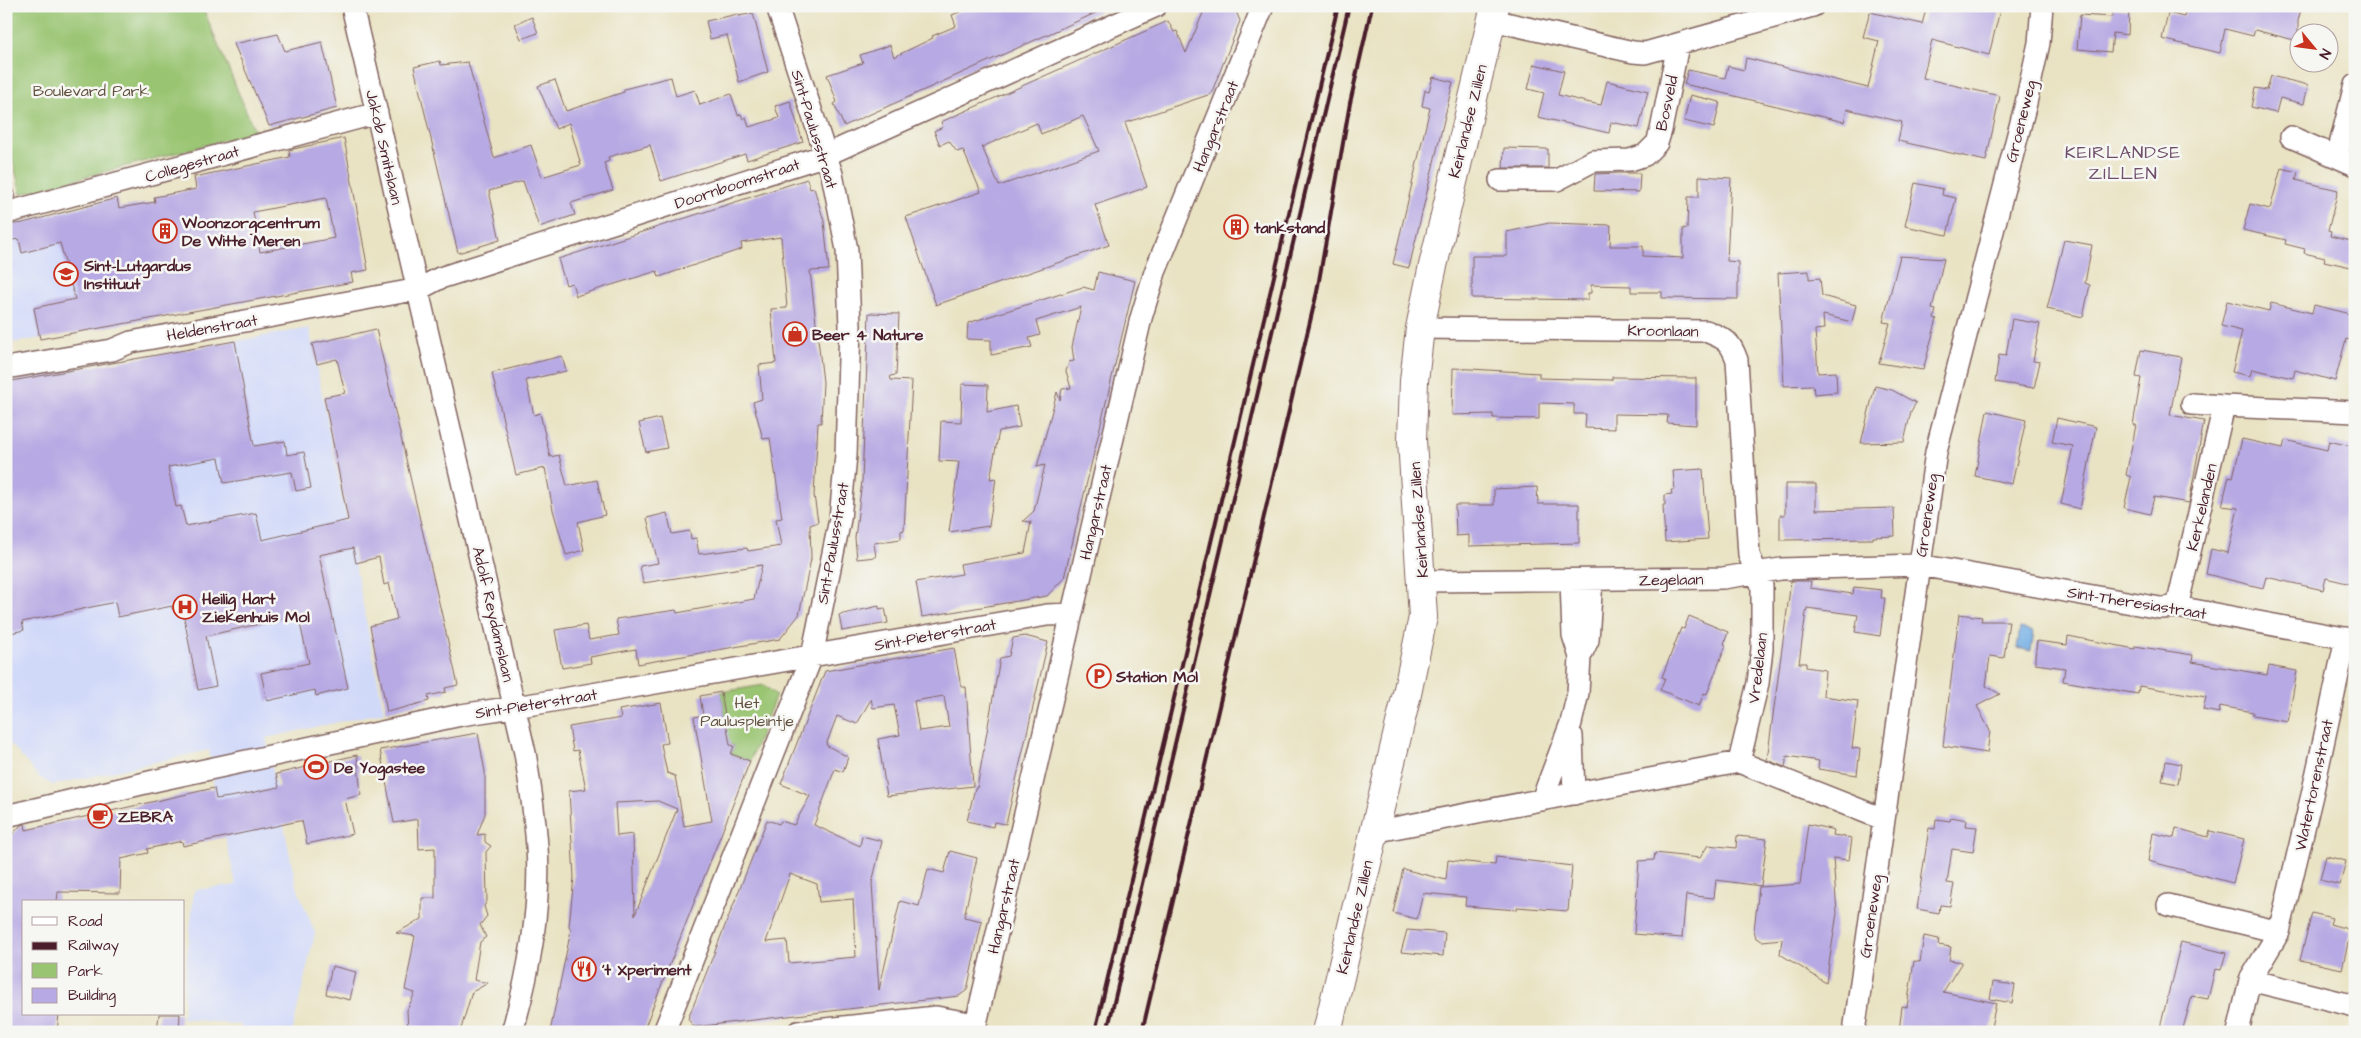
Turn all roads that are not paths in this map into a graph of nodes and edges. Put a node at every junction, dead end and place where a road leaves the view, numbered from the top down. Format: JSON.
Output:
{"nodes":[{"id":1,"x":352,"y":6,"type":"edge"},
{"id":2,"x":777,"y":6,"type":"edge"},
{"id":3,"x":1156,"y":6,"type":"edge"},
{"id":4,"x":1263,"y":6,"type":"edge"},
{"id":5,"x":1813,"y":6,"type":"edge"},
{"id":6,"x":2042,"y":6,"type":"edge"},
{"id":7,"x":1493,"y":13,"type":"edge"},
{"id":8,"x":1678,"y":46,"type":"junction"},
{"id":9,"x":2355,"y":85,"type":"edge"},
{"id":10,"x":377,"y":113,"type":"junction"},
{"id":11,"x":2291,"y":137,"type":"dead end"},
{"id":12,"x":826,"y":155,"type":"junction"},
{"id":13,"x":2346,"y":161,"type":"edge"},
{"id":14,"x":1500,"y":180,"type":"dead end"},
{"id":15,"x":6,"y":213,"type":"edge"},
{"id":16,"x":419,"y":288,"type":"junction"},
{"id":17,"x":1420,"y":328,"type":"junction"},
{"id":18,"x":6,"y":368,"type":"edge"},
{"id":19,"x":2192,"y":404,"type":"dead end"},
{"id":20,"x":2224,"y":406,"type":"junction"},
{"id":21,"x":2355,"y":412,"type":"edge"},
{"id":22,"x":1919,"y":565,"type":"junction"},
{"id":23,"x":1757,"y":572,"type":"junction"},
{"id":24,"x":1571,"y":580,"type":"junction"},
{"id":25,"x":1592,"y":580,"type":"junction"},
{"id":26,"x":1422,"y":581,"type":"junction"},
{"id":27,"x":2177,"y":607,"type":"junction"},
{"id":28,"x":1071,"y":614,"type":"junction"},
{"id":29,"x":2350,"y":639,"type":"edge"},
{"id":30,"x":812,"y":656,"type":"junction"},
{"id":31,"x":1580,"y":657,"type":"junction"},
{"id":32,"x":515,"y":706,"type":"junction"},
{"id":33,"x":1571,"y":723,"type":"junction"},
{"id":34,"x":1739,"y":762,"type":"junction"},
{"id":35,"x":1574,"y":794,"type":"junction"},
{"id":36,"x":1542,"y":800,"type":"junction"},
{"id":37,"x":6,"y":816,"type":"edge"},
{"id":38,"x":1883,"y":819,"type":"junction"},
{"id":39,"x":1373,"y":832,"type":"junction"},
{"id":40,"x":2168,"y":905,"type":"dead end"},
{"id":41,"x":2278,"y":932,"type":"junction"},
{"id":42,"x":2250,"y":980,"type":"junction"},
{"id":43,"x":2355,"y":1006,"type":"edge"},
{"id":44,"x":974,"y":1028,"type":"edge"},
{"id":45,"x":512,"y":1032,"type":"edge"},
{"id":46,"x":664,"y":1032,"type":"edge"},
{"id":47,"x":798,"y":1032,"type":"edge"},
{"id":48,"x":1327,"y":1032,"type":"edge"},
{"id":49,"x":1854,"y":1032,"type":"edge"},
{"id":50,"x":2238,"y":1032,"type":"edge"}],
"edges":[{"from":1,"to":10,"type":"street","name":"Jakob Smitslaan"},
{"from":2,"to":12,"type":"street","name":"Sint-Paulusstraat"},
{"from":3,"to":12,"type":"street","name":"Doornboomstraat"},
{"from":4,"to":28,"type":"street","name":"Hangarstraat"},
{"from":5,"to":8,"type":"street","name":"Bosveld"},
{"from":6,"to":22,"type":"street","name":"Groeneweg"},
{"from":7,"to":8,"type":"street","name":"Bosveld"},
{"from":7,"to":17,"type":"main road","name":"Keirlandse Zillen"},
{"from":8,"to":14,"type":"street","name":"Bosveld"},
{"from":9,"to":13,"type":"street"},
{"from":10,"to":15,"type":"street","name":"Collegestraat"},
{"from":10,"to":16,"type":"street","name":"Jakob Smitslaan"},
{"from":11,"to":13,"type":"street"},
{"from":12,"to":16,"type":"street","name":"Doornboomstraat"},
{"from":12,"to":30,"type":"street","name":"Sint-Paulusstraat"},
{"from":16,"to":18,"type":"street","name":"Heldenstraat"},
{"from":16,"to":32,"type":"street","name":"Adolf Reydamslaan"},
{"from":17,"to":23,"type":"street","name":"Kroonlaan"},
{"from":17,"to":26,"type":"main road","name":"Keirlandse Zillen"},
{"from":19,"to":20,"type":"street"},
{"from":20,"to":21,"type":"street"},
{"from":20,"to":27,"type":"street","name":"Kerkelanden"},
{"from":22,"to":23,"type":"street","name":"Zegelaan"},
{"from":22,"to":27,"type":"street","name":"Sint-Theresiastraat"},
{"from":22,"to":38,"type":"street","name":"Groeneweg"},
{"from":23,"to":25,"type":"street","name":"Zegelaan"},
{"from":23,"to":34,"type":"street","name":"Vredelaan"},
{"from":24,"to":25,"type":"street","name":"Zegelaan"},
{"from":24,"to":26,"type":"street","name":"Zegelaan"},
{"from":24,"to":31,"type":"street"},
{"from":25,"to":31,"type":"street"},
{"from":26,"to":39,"type":"main road","name":"Keirlandse Zillen"},
{"from":27,"to":29,"type":"street","name":"Sint-Theresiastraat"},
{"from":28,"to":30,"type":"street","name":"Sint-Pieterstraat"},
{"from":28,"to":44,"type":"street","name":"Hangarstraat"},
{"from":29,"to":41,"type":"street","name":"Watertorenstraat"},
{"from":30,"to":32,"type":"street","name":"Sint-Pieterstraat"},
{"from":30,"to":46,"type":"street","name":"Sint-Paulusstraat"},
{"from":31,"to":33,"type":"street"},
{"from":32,"to":37,"type":"street","name":"Sint-Pieterstraat"},
{"from":32,"to":45,"type":"street","name":"Adolf Reydamslaan"},
{"from":33,"to":35,"type":"street"},
{"from":33,"to":36,"type":"street"},
{"from":34,"to":35,"type":"street"},
{"from":34,"to":38,"type":"street"},
{"from":35,"to":36,"type":"street"},
{"from":36,"to":39,"type":"street"},
{"from":38,"to":49,"type":"street","name":"Groeneweg"},
{"from":39,"to":48,"type":"main road","name":"Keirlandse Zillen"},
{"from":40,"to":41,"type":"street"},
{"from":41,"to":42,"type":"street","name":"Watertorenstraat"},
{"from":42,"to":43,"type":"street"},
{"from":42,"to":50,"type":"street","name":"Watertorenstraat"},
{"from":44,"to":47,"type":"street"}]}
